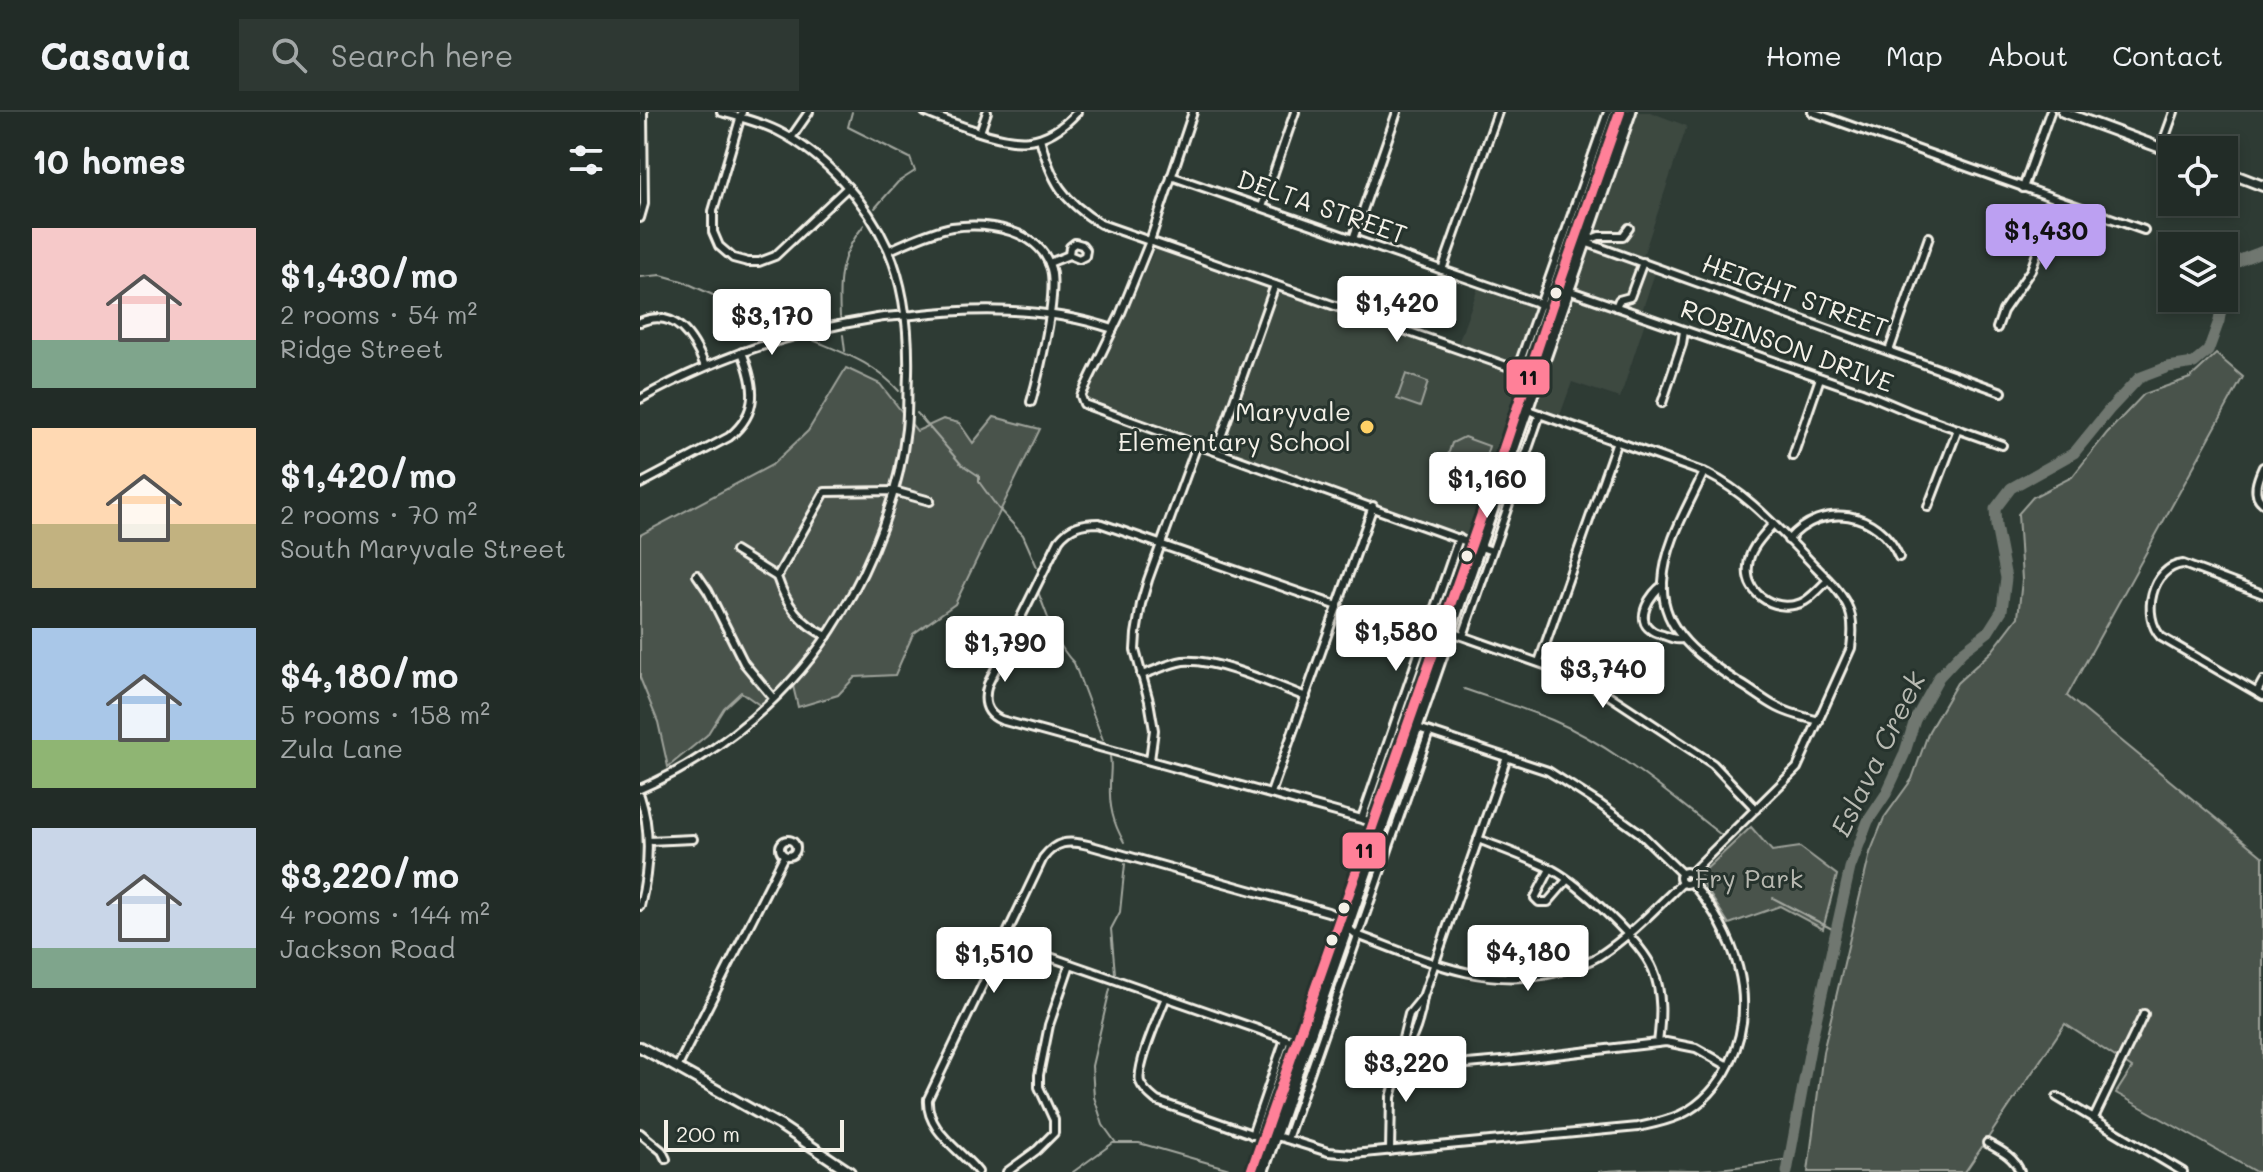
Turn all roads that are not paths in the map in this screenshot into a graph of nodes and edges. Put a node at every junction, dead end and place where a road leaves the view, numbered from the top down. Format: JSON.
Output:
{"nodes":[{"id":1,"x":643,"y":112,"type":"edge"},
{"id":2,"x":721,"y":112,"type":"edge"},
{"id":3,"x":809,"y":112,"type":"edge"},
{"id":4,"x":925,"y":112,"type":"edge"},
{"id":5,"x":987,"y":112,"type":"edge"},
{"id":6,"x":1077,"y":112,"type":"edge"},
{"id":7,"x":1193,"y":112,"type":"edge"},
{"id":8,"x":1295,"y":112,"type":"edge"},
{"id":9,"x":1397,"y":112,"type":"edge"},
{"id":10,"x":1498,"y":112,"type":"edge"},
{"id":11,"x":1608,"y":112,"type":"edge"},
{"id":12,"x":1620,"y":112,"type":"edge"},
{"id":13,"x":1631,"y":112,"type":"edge"},
{"id":14,"x":1812,"y":112,"type":"edge"},
{"id":15,"x":2050,"y":112,"type":"edge"},
{"id":16,"x":2063,"y":112,"type":"edge"},
{"id":17,"x":2174,"y":112,"type":"edge"},
{"id":18,"x":741,"y":114,"type":"edge"},
{"id":19,"x":980,"y":132,"type":"junction"},
{"id":20,"x":2165,"y":136,"type":"edge"},
{"id":21,"x":791,"y":138,"type":"junction"},
{"id":22,"x":1040,"y":138,"type":"junction"},
{"id":23,"x":2158,"y":147,"type":"edge"},
{"id":24,"x":1597,"y":175,"type":"junction"},
{"id":25,"x":1171,"y":176,"type":"junction"},
{"id":26,"x":2238,"y":176,"type":"edge"},
{"id":27,"x":1608,"y":178,"type":"junction"},
{"id":28,"x":2263,"y":186,"type":"edge"},
{"id":29,"x":848,"y":187,"type":"junction"},
{"id":30,"x":2023,"y":188,"type":"junction"},
{"id":31,"x":2056,"y":200,"type":"junction"},
{"id":32,"x":1262,"y":207,"type":"junction"},
{"id":33,"x":640,"y":218,"type":"edge"},
{"id":34,"x":1629,"y":228,"type":"dead end"},
{"id":35,"x":2144,"y":230,"type":"dead end"},
{"id":36,"x":1929,"y":237,"type":"dead end"},
{"id":37,"x":1353,"y":239,"type":"junction"},
{"id":38,"x":1575,"y":239,"type":"junction"},
{"id":39,"x":1150,"y":241,"type":"junction"},
{"id":40,"x":1585,"y":242,"type":"junction"},
{"id":41,"x":889,"y":250,"type":"junction"},
{"id":42,"x":1069,"y":255,"type":"dead end"},
{"id":43,"x":1643,"y":262,"type":"junction"},
{"id":44,"x":1049,"y":263,"type":"junction"},
{"id":45,"x":1442,"y":270,"type":"junction"},
{"id":46,"x":1275,"y":285,"type":"junction"},
{"id":47,"x":1558,"y":287,"type":"junction"},
{"id":48,"x":1568,"y":290,"type":"junction"},
{"id":49,"x":1541,"y":304,"type":"junction"},
{"id":50,"x":1616,"y":307,"type":"junction"},
{"id":51,"x":1551,"y":308,"type":"junction"},
{"id":52,"x":1561,"y":311,"type":"junction"},
{"id":53,"x":1049,"y":314,"type":"junction"},
{"id":54,"x":906,"y":316,"type":"junction"},
{"id":55,"x":640,"y":322,"type":"edge"},
{"id":56,"x":1997,"y":328,"type":"dead end"},
{"id":57,"x":1113,"y":329,"type":"junction"},
{"id":58,"x":1684,"y":331,"type":"junction"},
{"id":59,"x":1889,"y":351,"type":"junction"},
{"id":60,"x":742,"y":352,"type":"junction"},
{"id":61,"x":705,"y":366,"type":"junction"},
{"id":62,"x":1517,"y":370,"type":"junction"},
{"id":63,"x":1528,"y":374,"type":"junction"},
{"id":64,"x":1538,"y":377,"type":"junction"},
{"id":65,"x":1820,"y":378,"type":"junction"},
{"id":66,"x":2002,"y":392,"type":"dead end"},
{"id":67,"x":640,"y":399,"type":"edge"},
{"id":68,"x":1031,"y":402,"type":"dead end"},
{"id":69,"x":1662,"y":403,"type":"dead end"},
{"id":70,"x":1517,"y":407,"type":"junction"},
{"id":71,"x":1527,"y":410,"type":"junction"},
{"id":72,"x":1540,"y":414,"type":"junction"},
{"id":73,"x":1958,"y":429,"type":"junction"},
{"id":74,"x":1617,"y":441,"type":"junction"},
{"id":75,"x":1197,"y":445,"type":"junction"},
{"id":76,"x":2002,"y":445,"type":"dead end"},
{"id":77,"x":1216,"y":451,"type":"junction"},
{"id":78,"x":1793,"y":456,"type":"dead end"},
{"id":79,"x":2263,"y":467,"type":"edge"},
{"id":80,"x":1704,"y":472,"type":"junction"},
{"id":81,"x":640,"y":484,"type":"edge"},
{"id":82,"x":894,"y":491,"type":"junction"},
{"id":83,"x":930,"y":501,"type":"dead end"},
{"id":84,"x":2263,"y":503,"type":"edge"},
{"id":85,"x":1373,"y":506,"type":"junction"},
{"id":86,"x":1928,"y":507,"type":"dead end"},
{"id":87,"x":1773,"y":524,"type":"junction"},
{"id":88,"x":1459,"y":538,"type":"junction"},
{"id":89,"x":1788,"y":540,"type":"junction"},
{"id":90,"x":1161,"y":544,"type":"junction"},
{"id":91,"x":1476,"y":544,"type":"junction"},
{"id":92,"x":735,"y":551,"type":"dead end"},
{"id":93,"x":1492,"y":551,"type":"junction"},
{"id":94,"x":1899,"y":557,"type":"dead end"},
{"id":95,"x":697,"y":575,"type":"dead end"},
{"id":96,"x":777,"y":577,"type":"junction"},
{"id":97,"x":1828,"y":580,"type":"junction"},
{"id":98,"x":1663,"y":585,"type":"junction"},
{"id":99,"x":2263,"y":594,"type":"edge"},
{"id":100,"x":1338,"y":606,"type":"junction"},
{"id":101,"x":1441,"y":628,"type":"junction"},
{"id":102,"x":1451,"y":632,"type":"junction"},
{"id":103,"x":827,"y":636,"type":"junction"},
{"id":104,"x":1463,"y":636,"type":"junction"},
{"id":105,"x":1682,"y":639,"type":"junction"},
{"id":106,"x":1539,"y":662,"type":"junction"},
{"id":107,"x":1141,"y":675,"type":"junction"},
{"id":108,"x":2263,"y":681,"type":"edge"},
{"id":109,"x":2260,"y":694,"type":"edge"},
{"id":110,"x":1306,"y":697,"type":"junction"},
{"id":111,"x":773,"y":698,"type":"junction"},
{"id":112,"x":1819,"y":721,"type":"junction"},
{"id":113,"x":1408,"y":724,"type":"junction"},
{"id":114,"x":1418,"y":728,"type":"junction"},
{"id":115,"x":1429,"y":732,"type":"junction"},
{"id":116,"x":1507,"y":757,"type":"junction"},
{"id":117,"x":1150,"y":760,"type":"junction"},
{"id":118,"x":640,"y":789,"type":"edge"},
{"id":119,"x":1271,"y":793,"type":"junction"},
{"id":120,"x":640,"y":796,"type":"edge"},
{"id":121,"x":1756,"y":809,"type":"junction"},
{"id":122,"x":1362,"y":818,"type":"junction"},
{"id":123,"x":1374,"y":821,"type":"junction"},
{"id":124,"x":1383,"y":825,"type":"junction"},
{"id":125,"x":693,"y":839,"type":"dead end"},
{"id":126,"x":1478,"y":839,"type":"junction"},
{"id":127,"x":648,"y":841,"type":"junction"},
{"id":128,"x":784,"y":856,"type":"dead end"},
{"id":129,"x":1550,"y":869,"type":"junction"},
{"id":130,"x":1682,"y":874,"type":"junction"},
{"id":131,"x":1690,"y":874,"type":"junction"},
{"id":132,"x":1567,"y":880,"type":"junction"},
{"id":133,"x":1691,"y":882,"type":"junction"},
{"id":134,"x":1682,"y":883,"type":"junction"},
{"id":135,"x":640,"y":906,"type":"edge"},
{"id":136,"x":1340,"y":917,"type":"junction"},
{"id":137,"x":1348,"y":929,"type":"junction"},
{"id":138,"x":1357,"y":935,"type":"junction"},
{"id":139,"x":1626,"y":935,"type":"junction"},
{"id":140,"x":1004,"y":941,"type":"junction"},
{"id":141,"x":1070,"y":964,"type":"junction"},
{"id":142,"x":1435,"y":964,"type":"junction"},
{"id":143,"x":1166,"y":997,"type":"junction"},
{"id":144,"x":2144,"y":1014,"type":"dead end"},
{"id":145,"x":1285,"y":1039,"type":"junction"},
{"id":146,"x":1658,"y":1043,"type":"junction"},
{"id":147,"x":1302,"y":1044,"type":"junction"},
{"id":148,"x":640,"y":1047,"type":"edge"},
{"id":149,"x":1728,"y":1066,"type":"junction"},
{"id":150,"x":677,"y":1068,"type":"junction"},
{"id":151,"x":1399,"y":1070,"type":"junction"},
{"id":152,"x":2057,"y":1097,"type":"dead end"},
{"id":153,"x":2094,"y":1118,"type":"junction"},
{"id":154,"x":640,"y":1133,"type":"edge"},
{"id":155,"x":1252,"y":1135,"type":"junction"},
{"id":156,"x":1264,"y":1136,"type":"junction"},
{"id":157,"x":1275,"y":1136,"type":"junction"},
{"id":158,"x":1287,"y":1139,"type":"junction"},
{"id":159,"x":1987,"y":1143,"type":"dead end"},
{"id":160,"x":1390,"y":1151,"type":"junction"},
{"id":161,"x":666,"y":1159,"type":"dead end"},
{"id":162,"x":850,"y":1172,"type":"edge"},
{"id":163,"x":978,"y":1172,"type":"edge"},
{"id":164,"x":1007,"y":1172,"type":"edge"},
{"id":165,"x":1251,"y":1172,"type":"edge"},
{"id":166,"x":1263,"y":1172,"type":"edge"},
{"id":167,"x":2020,"y":1172,"type":"edge"},
{"id":168,"x":2183,"y":1172,"type":"edge"}],
"edges":[{"from":1,"to":33,"type":"street"},
{"from":2,"to":18,"type":"street"},
{"from":3,"to":21,"type":"street"},
{"from":4,"to":19,"type":"street"},
{"from":5,"to":19,"type":"street"},
{"from":6,"to":22,"type":"street"},
{"from":7,"to":25,"type":"street"},
{"from":8,"to":32,"type":"street"},
{"from":9,"to":37,"type":"street"},
{"from":10,"to":45,"type":"street"},
{"from":11,"to":49,"type":"street"},
{"from":12,"to":24,"type":"main road"},
{"from":13,"to":27,"type":"main road"},
{"from":14,"to":30,"type":"street"},
{"from":15,"to":30,"type":"street"},
{"from":16,"to":23,"type":"main road"},
{"from":17,"to":20,"type":"street"},
{"from":18,"to":21,"type":"street"},
{"from":18,"to":29,"type":"street"},
{"from":19,"to":22,"type":"street"},
{"from":21,"to":29,"type":"street"},
{"from":22,"to":39,"type":"street"},
{"from":24,"to":27,"type":"street"},
{"from":24,"to":38,"type":"main road"},
{"from":25,"to":32,"type":"street","name":"DELTA STREET"},
{"from":25,"to":39,"type":"street"},
{"from":26,"to":28,"type":"main road"},
{"from":27,"to":40,"type":"main road"},
{"from":29,"to":41,"type":"street"},
{"from":30,"to":31,"type":"street"},
{"from":31,"to":35,"type":"street"},
{"from":31,"to":56,"type":"street"},
{"from":32,"to":37,"type":"street","name":"DELTA STREET"},
{"from":34,"to":40,"type":"street"},
{"from":36,"to":59,"type":"street"},
{"from":37,"to":45,"type":"street","name":"DELTA STREET"},
{"from":38,"to":40,"type":"street","name":"HEIGHT STREET"},
{"from":38,"to":47,"type":"main road"},
{"from":39,"to":46,"type":"street"},
{"from":39,"to":57,"type":"street"},
{"from":40,"to":43,"type":"street","name":"HEIGHT STREET"},
{"from":40,"to":48,"type":"main road"},
{"from":41,"to":44,"type":"street"},
{"from":41,"to":54,"type":"street"},
{"from":42,"to":44,"type":"street"},
{"from":43,"to":50,"type":"street"},
{"from":43,"to":59,"type":"street","name":"HEIGHT STREET"},
{"from":44,"to":53,"type":"street"},
{"from":45,"to":49,"type":"street","name":"DELTA STREET"},
{"from":46,"to":62,"type":"street"},
{"from":46,"to":77,"type":"street"},
{"from":47,"to":48,"type":"street","name":"ROBINSON DRIVE"},
{"from":47,"to":51,"type":"main road"},
{"from":48,"to":50,"type":"street","name":"ROBINSON DRIVE"},
{"from":48,"to":52,"type":"main road"},
{"from":49,"to":51,"type":"street","name":"DELTA STREET"},
{"from":49,"to":62,"type":"street"},
{"from":50,"to":58,"type":"street","name":"ROBINSON DRIVE"},
{"from":51,"to":52,"type":"street","name":"DELTA STREET"},
{"from":51,"to":63,"type":"main road"},
{"from":52,"to":64,"type":"main road"},
{"from":53,"to":54,"type":"street"},
{"from":53,"to":57,"type":"street"},
{"from":53,"to":68,"type":"street"},
{"from":54,"to":60,"type":"street"},
{"from":54,"to":82,"type":"street"},
{"from":55,"to":61,"type":"street"},
{"from":57,"to":75,"type":"street"},
{"from":58,"to":65,"type":"street","name":"ROBINSON DRIVE"},
{"from":58,"to":69,"type":"street"},
{"from":59,"to":66,"type":"street","name":"HEIGHT STREET"},
{"from":60,"to":61,"type":"street"},
{"from":60,"to":81,"type":"street"},
{"from":61,"to":67,"type":"street"},
{"from":62,"to":63,"type":"street"},
{"from":63,"to":64,"type":"street"},
{"from":63,"to":70,"type":"main road"},
{"from":64,"to":71,"type":"main road"},
{"from":65,"to":73,"type":"street","name":"ROBINSON DRIVE"},
{"from":65,"to":78,"type":"street"},
{"from":70,"to":71,"type":"street"},
{"from":70,"to":91,"type":"main road"},
{"from":71,"to":72,"type":"street"},
{"from":71,"to":91,"type":"main road"},
{"from":72,"to":74,"type":"street"},
{"from":72,"to":93,"type":"street"},
{"from":73,"to":76,"type":"street","name":"ROBINSON DRIVE"},
{"from":73,"to":86,"type":"street"},
{"from":74,"to":80,"type":"street"},
{"from":74,"to":106,"type":"street"},
{"from":75,"to":77,"type":"street"},
{"from":75,"to":90,"type":"street"},
{"from":77,"to":85,"type":"street"},
{"from":79,"to":84,"type":"street"},
{"from":80,"to":87,"type":"street"},
{"from":80,"to":98,"type":"street"},
{"from":82,"to":83,"type":"street"},
{"from":82,"to":96,"type":"street"},
{"from":82,"to":103,"type":"street"},
{"from":85,"to":88,"type":"street"},
{"from":85,"to":100,"type":"street"},
{"from":87,"to":89,"type":"street"},
{"from":87,"to":97,"type":"street"},
{"from":88,"to":91,"type":"street"},
{"from":88,"to":122,"type":"street"},
{"from":89,"to":94,"type":"street"},
{"from":89,"to":97,"type":"street"},
{"from":90,"to":100,"type":"street"},
{"from":90,"to":107,"type":"street"},
{"from":90,"to":117,"type":"street"},
{"from":91,"to":93,"type":"street"},
{"from":91,"to":101,"type":"main road"},
{"from":91,"to":102,"type":"main road"},
{"from":92,"to":96,"type":"street"},
{"from":93,"to":104,"type":"street"},
{"from":95,"to":111,"type":"street"},
{"from":96,"to":103,"type":"street"},
{"from":97,"to":112,"type":"street"},
{"from":98,"to":105,"type":"street"},
{"from":98,"to":105,"type":"street"},
{"from":99,"to":109,"type":"street"},
{"from":100,"to":110,"type":"street"},
{"from":101,"to":102,"type":"street"},
{"from":101,"to":113,"type":"main road"},
{"from":102,"to":104,"type":"street"},
{"from":102,"to":114,"type":"main road"},
{"from":103,"to":111,"type":"street"},
{"from":104,"to":106,"type":"street"},
{"from":105,"to":112,"type":"street"},
{"from":106,"to":121,"type":"street"},
{"from":107,"to":110,"type":"street"},
{"from":107,"to":117,"type":"street"},
{"from":108,"to":109,"type":"street"},
{"from":110,"to":119,"type":"street"},
{"from":111,"to":118,"type":"street"},
{"from":112,"to":121,"type":"street"},
{"from":113,"to":114,"type":"street"},
{"from":113,"to":123,"type":"main road"},
{"from":114,"to":115,"type":"street"},
{"from":114,"to":124,"type":"main road"},
{"from":115,"to":116,"type":"street"},
{"from":115,"to":138,"type":"street"},
{"from":116,"to":126,"type":"street"},
{"from":116,"to":130,"type":"street"},
{"from":117,"to":119,"type":"street"},
{"from":119,"to":122,"type":"street"},
{"from":120,"to":127,"type":"street"},
{"from":121,"to":131,"type":"street"},
{"from":122,"to":123,"type":"street"},
{"from":123,"to":124,"type":"street"},
{"from":123,"to":136,"type":"main road"},
{"from":124,"to":137,"type":"main road"},
{"from":125,"to":127,"type":"street"},
{"from":126,"to":129,"type":"street"},
{"from":126,"to":142,"type":"street"},
{"from":127,"to":135,"type":"street"},
{"from":128,"to":150,"type":"street"},
{"from":129,"to":132,"type":"street"},
{"from":129,"to":132,"type":"street"},
{"from":130,"to":131,"type":"street"},
{"from":130,"to":134,"type":"street"},
{"from":131,"to":133,"type":"street"},
{"from":132,"to":139,"type":"street"},
{"from":133,"to":134,"type":"street"},
{"from":133,"to":149,"type":"street"},
{"from":134,"to":139,"type":"street"},
{"from":136,"to":137,"type":"street"},
{"from":136,"to":140,"type":"street"},
{"from":136,"to":147,"type":"main road"},
{"from":137,"to":138,"type":"street"},
{"from":137,"to":147,"type":"main road"},
{"from":138,"to":142,"type":"street"},
{"from":138,"to":158,"type":"street"},
{"from":139,"to":142,"type":"street"},
{"from":139,"to":146,"type":"street"},
{"from":140,"to":141,"type":"street"},
{"from":140,"to":163,"type":"street"},
{"from":141,"to":143,"type":"street"},
{"from":141,"to":164,"type":"street"},
{"from":142,"to":151,"type":"street"},
{"from":143,"to":145,"type":"street"},
{"from":143,"to":155,"type":"street"},
{"from":144,"to":153,"type":"street"},
{"from":145,"to":147,"type":"street"},
{"from":145,"to":155,"type":"street"},
{"from":146,"to":149,"type":"street"},
{"from":146,"to":151,"type":"street"},
{"from":147,"to":156,"type":"main road"},
{"from":147,"to":157,"type":"main road"},
{"from":148,"to":150,"type":"main road"},
{"from":149,"to":160,"type":"street"},
{"from":150,"to":162,"type":"main road"},
{"from":151,"to":160,"type":"street"},
{"from":152,"to":153,"type":"street"},
{"from":153,"to":168,"type":"street"},
{"from":154,"to":161,"type":"street"},
{"from":155,"to":156,"type":"street"},
{"from":156,"to":157,"type":"street"},
{"from":156,"to":165,"type":"main road"},
{"from":157,"to":158,"type":"street"},
{"from":157,"to":166,"type":"main road"},
{"from":158,"to":160,"type":"street"},
{"from":159,"to":167,"type":"street"}]}
